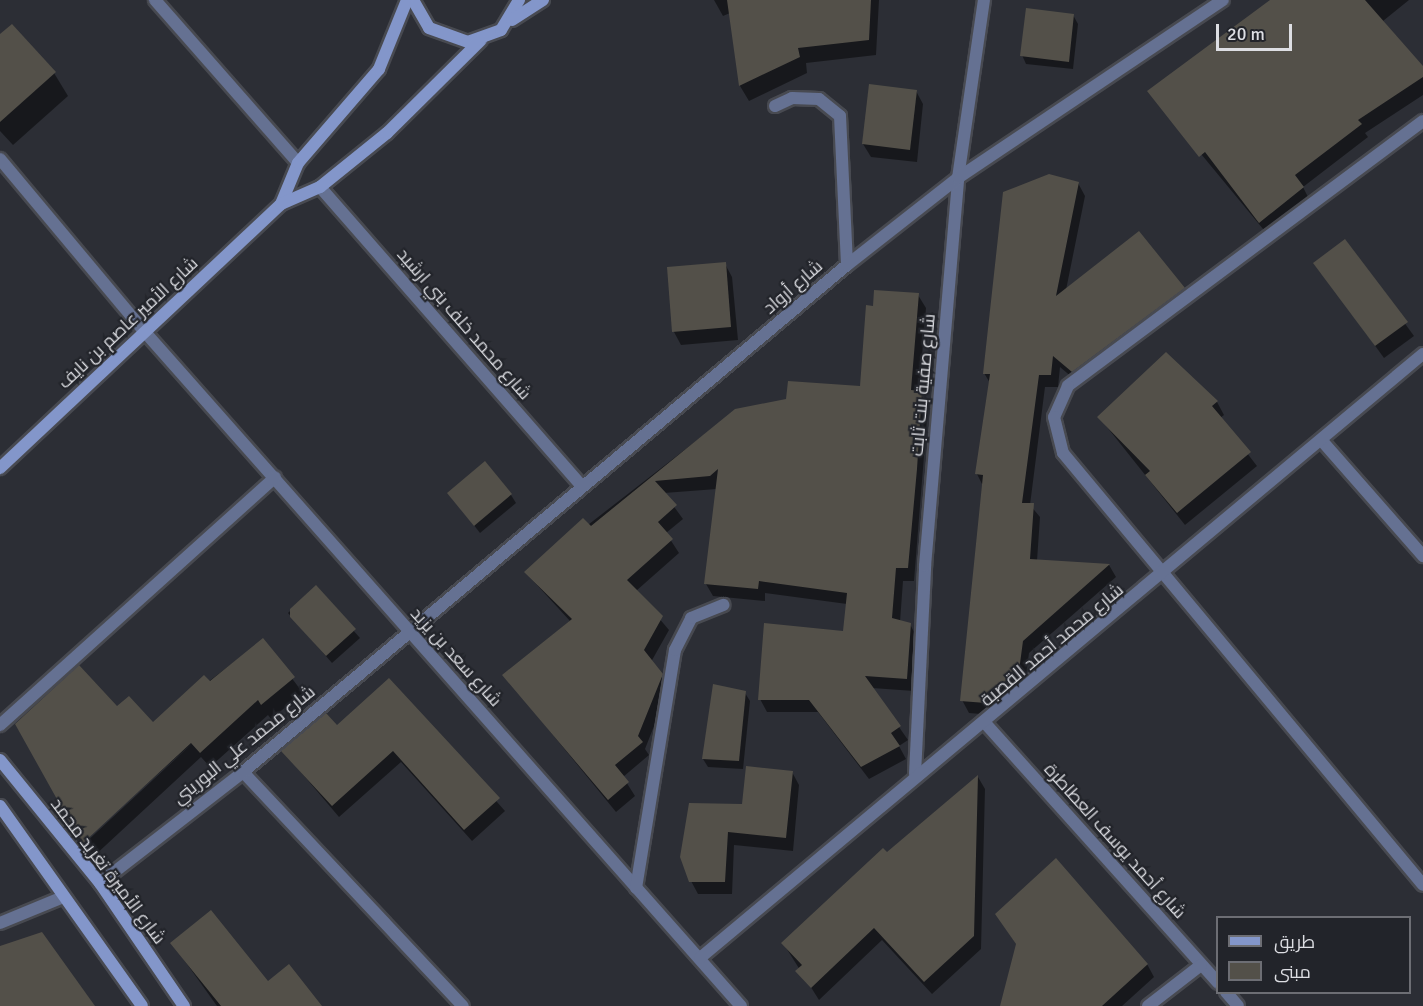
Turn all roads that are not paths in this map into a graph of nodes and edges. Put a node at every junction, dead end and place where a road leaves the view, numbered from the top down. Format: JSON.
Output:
{"nodes":[{"id":1,"x":155,"y":0,"type":"edge"},
{"id":2,"x":407,"y":0,"type":"edge"},
{"id":3,"x":413,"y":0,"type":"edge"},
{"id":4,"x":519,"y":0,"type":"edge"},
{"id":5,"x":543,"y":0,"type":"edge"},
{"id":6,"x":984,"y":0,"type":"edge"},
{"id":7,"x":1223,"y":0,"type":"edge"},
{"id":8,"x":508,"y":22,"type":"junction"},
{"id":9,"x":481,"y":40,"type":"junction"},
{"id":10,"x":775,"y":106,"type":"dead end"},
{"id":11,"x":1423,"y":121,"type":"edge"},
{"id":12,"x":0,"y":159,"type":"edge"},
{"id":13,"x":298,"y":163,"type":"junction"},
{"id":14,"x":958,"y":178,"type":"junction"},
{"id":15,"x":320,"y":187,"type":"junction"},
{"id":16,"x":281,"y":204,"type":"junction"},
{"id":17,"x":847,"y":265,"type":"junction"},
{"id":18,"x":144,"y":331,"type":"junction"},
{"id":19,"x":1423,"y":354,"type":"edge"},
{"id":20,"x":1323,"y":442,"type":"junction"},
{"id":21,"x":0,"y":468,"type":"edge"},
{"id":22,"x":275,"y":477,"type":"junction"},
{"id":23,"x":582,"y":486,"type":"junction"},
{"id":24,"x":1423,"y":556,"type":"edge"},
{"id":25,"x":1166,"y":574,"type":"junction"},
{"id":26,"x":724,"y":605,"type":"dead end"},
{"id":27,"x":409,"y":632,"type":"junction"},
{"id":28,"x":985,"y":723,"type":"junction"},
{"id":29,"x":0,"y":725,"type":"edge"},
{"id":30,"x":0,"y":760,"type":"edge"},
{"id":31,"x":243,"y":772,"type":"junction"},
{"id":32,"x":915,"y":774,"type":"junction"},
{"id":33,"x":0,"y":806,"type":"edge"},
{"id":34,"x":100,"y":883,"type":"junction"},
{"id":35,"x":1423,"y":885,"type":"edge"},
{"id":36,"x":636,"y":888,"type":"junction"},
{"id":37,"x":63,"y":897,"type":"junction"},
{"id":38,"x":0,"y":923,"type":"edge"},
{"id":39,"x":700,"y":958,"type":"junction"},
{"id":40,"x":1201,"y":965,"type":"junction"},
{"id":41,"x":1216,"y":981,"type":"edge"},
{"id":42,"x":1227,"y":994,"type":"edge"},
{"id":43,"x":142,"y":1006,"type":"edge"},
{"id":44,"x":184,"y":1006,"type":"edge"},
{"id":45,"x":463,"y":1006,"type":"edge"},
{"id":46,"x":741,"y":1006,"type":"edge"},
{"id":47,"x":1148,"y":1006,"type":"edge"},
{"id":48,"x":1238,"y":1006,"type":"edge"}],
"edges":[{"from":1,"to":13,"type":"street"},
{"from":2,"to":13,"type":"street","name":"شارع الأمير عاصم بن نايف"},
{"from":3,"to":9,"type":"street"},
{"from":4,"to":8,"type":"street"},
{"from":5,"to":8,"type":"street"},
{"from":6,"to":14,"type":"street","name":"شارع صفية بنت ثابت"},
{"from":7,"to":14,"type":"street","name":"شارع أرواد"},
{"from":8,"to":9,"type":"street","name":"شارع الأمير عاصم بن نايف"},
{"from":9,"to":15,"type":"street","name":"شارع الأمير عاصم بن نايف"},
{"from":10,"to":17,"type":"street"},
{"from":11,"to":25,"type":"street"},
{"from":12,"to":18,"type":"street","name":"شارع سعد بن يزيد"},
{"from":13,"to":16,"type":"street","name":"شارع الأمير عاصم بن نايف"},
{"from":14,"to":17,"type":"street","name":"شارع أرواد"},
{"from":14,"to":32,"type":"street","name":"شارع صفية بنت ثابت"},
{"from":15,"to":16,"type":"street","name":"شارع الأمير عاصم بن نايف"},
{"from":15,"to":23,"type":"street","name":"شارع محمد خلف بني ارشيد"},
{"from":16,"to":18,"type":"street","name":"شارع الأمير عاصم بن نايف"},
{"from":17,"to":23,"type":"street","name":"شارع أرواد"},
{"from":18,"to":21,"type":"street","name":"شارع الأمير عاصم بن نايف"},
{"from":18,"to":22,"type":"street","name":"شارع سعد بن يزيد"},
{"from":19,"to":20,"type":"street","name":"شارع محمد أحمد القصبة"},
{"from":20,"to":24,"type":"street"},
{"from":20,"to":25,"type":"street","name":"شارع محمد أحمد القصبة"},
{"from":22,"to":27,"type":"street","name":"شارع سعد بن يزيد"},
{"from":22,"to":29,"type":"street"},
{"from":23,"to":27,"type":"street","name":"شارع أرواد"},
{"from":25,"to":28,"type":"street","name":"شارع محمد أحمد القصبة"},
{"from":25,"to":35,"type":"street"},
{"from":26,"to":36,"type":"street"},
{"from":27,"to":31,"type":"street","name":"شارع محمد علي البوريني"},
{"from":27,"to":36,"type":"street","name":"شارع سعد بن يزيد"},
{"from":28,"to":32,"type":"street","name":"شارع محمد أحمد القصبة"},
{"from":28,"to":40,"type":"street","name":"شارع أحمد يوسف العطاطرة"},
{"from":30,"to":34,"type":"street","name":"شارع الأميرة تغريد محمد"},
{"from":31,"to":34,"type":"street","name":"شارع محمد علي البوريني"},
{"from":31,"to":45,"type":"street"},
{"from":32,"to":39,"type":"street","name":"شارع محمد أحمد القصبة"},
{"from":33,"to":37,"type":"street"},
{"from":34,"to":44,"type":"street","name":"شارع الأميرة تغريد محمد"},
{"from":36,"to":39,"type":"street","name":"شارع سعد بن يزيد"},
{"from":37,"to":38,"type":"street"},
{"from":37,"to":43,"type":"street"},
{"from":39,"to":46,"type":"street","name":"شارع سعد بن يزيد"},
{"from":40,"to":41,"type":"street","name":"شارع أحمد يوسف العطاطرة"},
{"from":40,"to":47,"type":"street"},
{"from":42,"to":48,"type":"street"}]}
